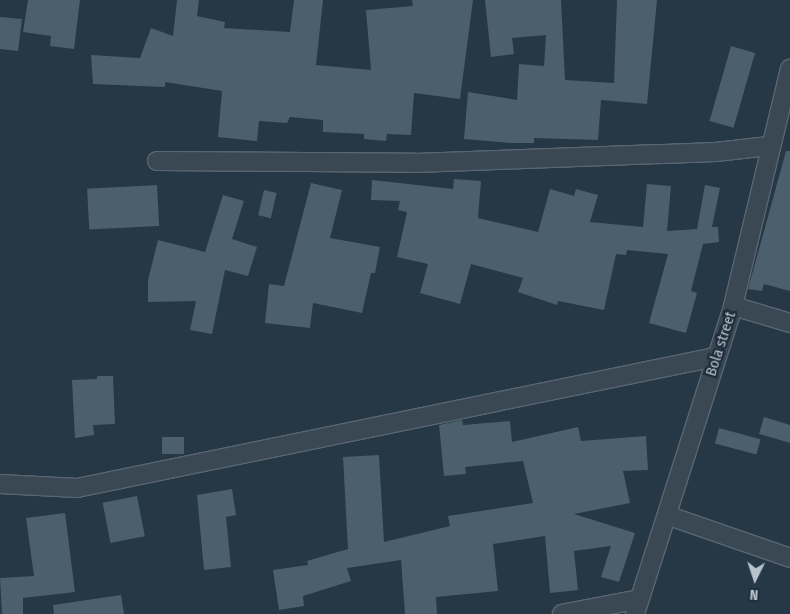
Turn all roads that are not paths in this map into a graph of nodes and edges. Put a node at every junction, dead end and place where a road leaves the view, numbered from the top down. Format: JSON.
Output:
{"nodes":[{"id":1,"x":789,"y":80,"type":"edge"},
{"id":2,"x":770,"y":146,"type":"junction"},
{"id":3,"x":157,"y":162,"type":"dead end"},
{"id":4,"x":733,"y":306,"type":"junction"},
{"id":5,"x":790,"y":323,"type":"edge"},
{"id":6,"x":715,"y":357,"type":"junction"},
{"id":7,"x":0,"y":484,"type":"edge"},
{"id":8,"x":668,"y":516,"type":"junction"},
{"id":9,"x":790,"y":558,"type":"edge"},
{"id":10,"x":638,"y":606,"type":"edge"},
{"id":11,"x":562,"y":614,"type":"edge"}],
"edges":[{"from":1,"to":2,"type":"street","name":"Bola street"},
{"from":2,"to":3,"type":"street"},
{"from":2,"to":4,"type":"street","name":"Bola street"},
{"from":4,"to":5,"type":"street"},
{"from":4,"to":6,"type":"street","name":"Bola street"},
{"from":6,"to":7,"type":"street"},
{"from":6,"to":8,"type":"street","name":"Bola street"},
{"from":8,"to":9,"type":"street"},
{"from":8,"to":10,"type":"street","name":"Bola street"},
{"from":10,"to":11,"type":"street"}]}
